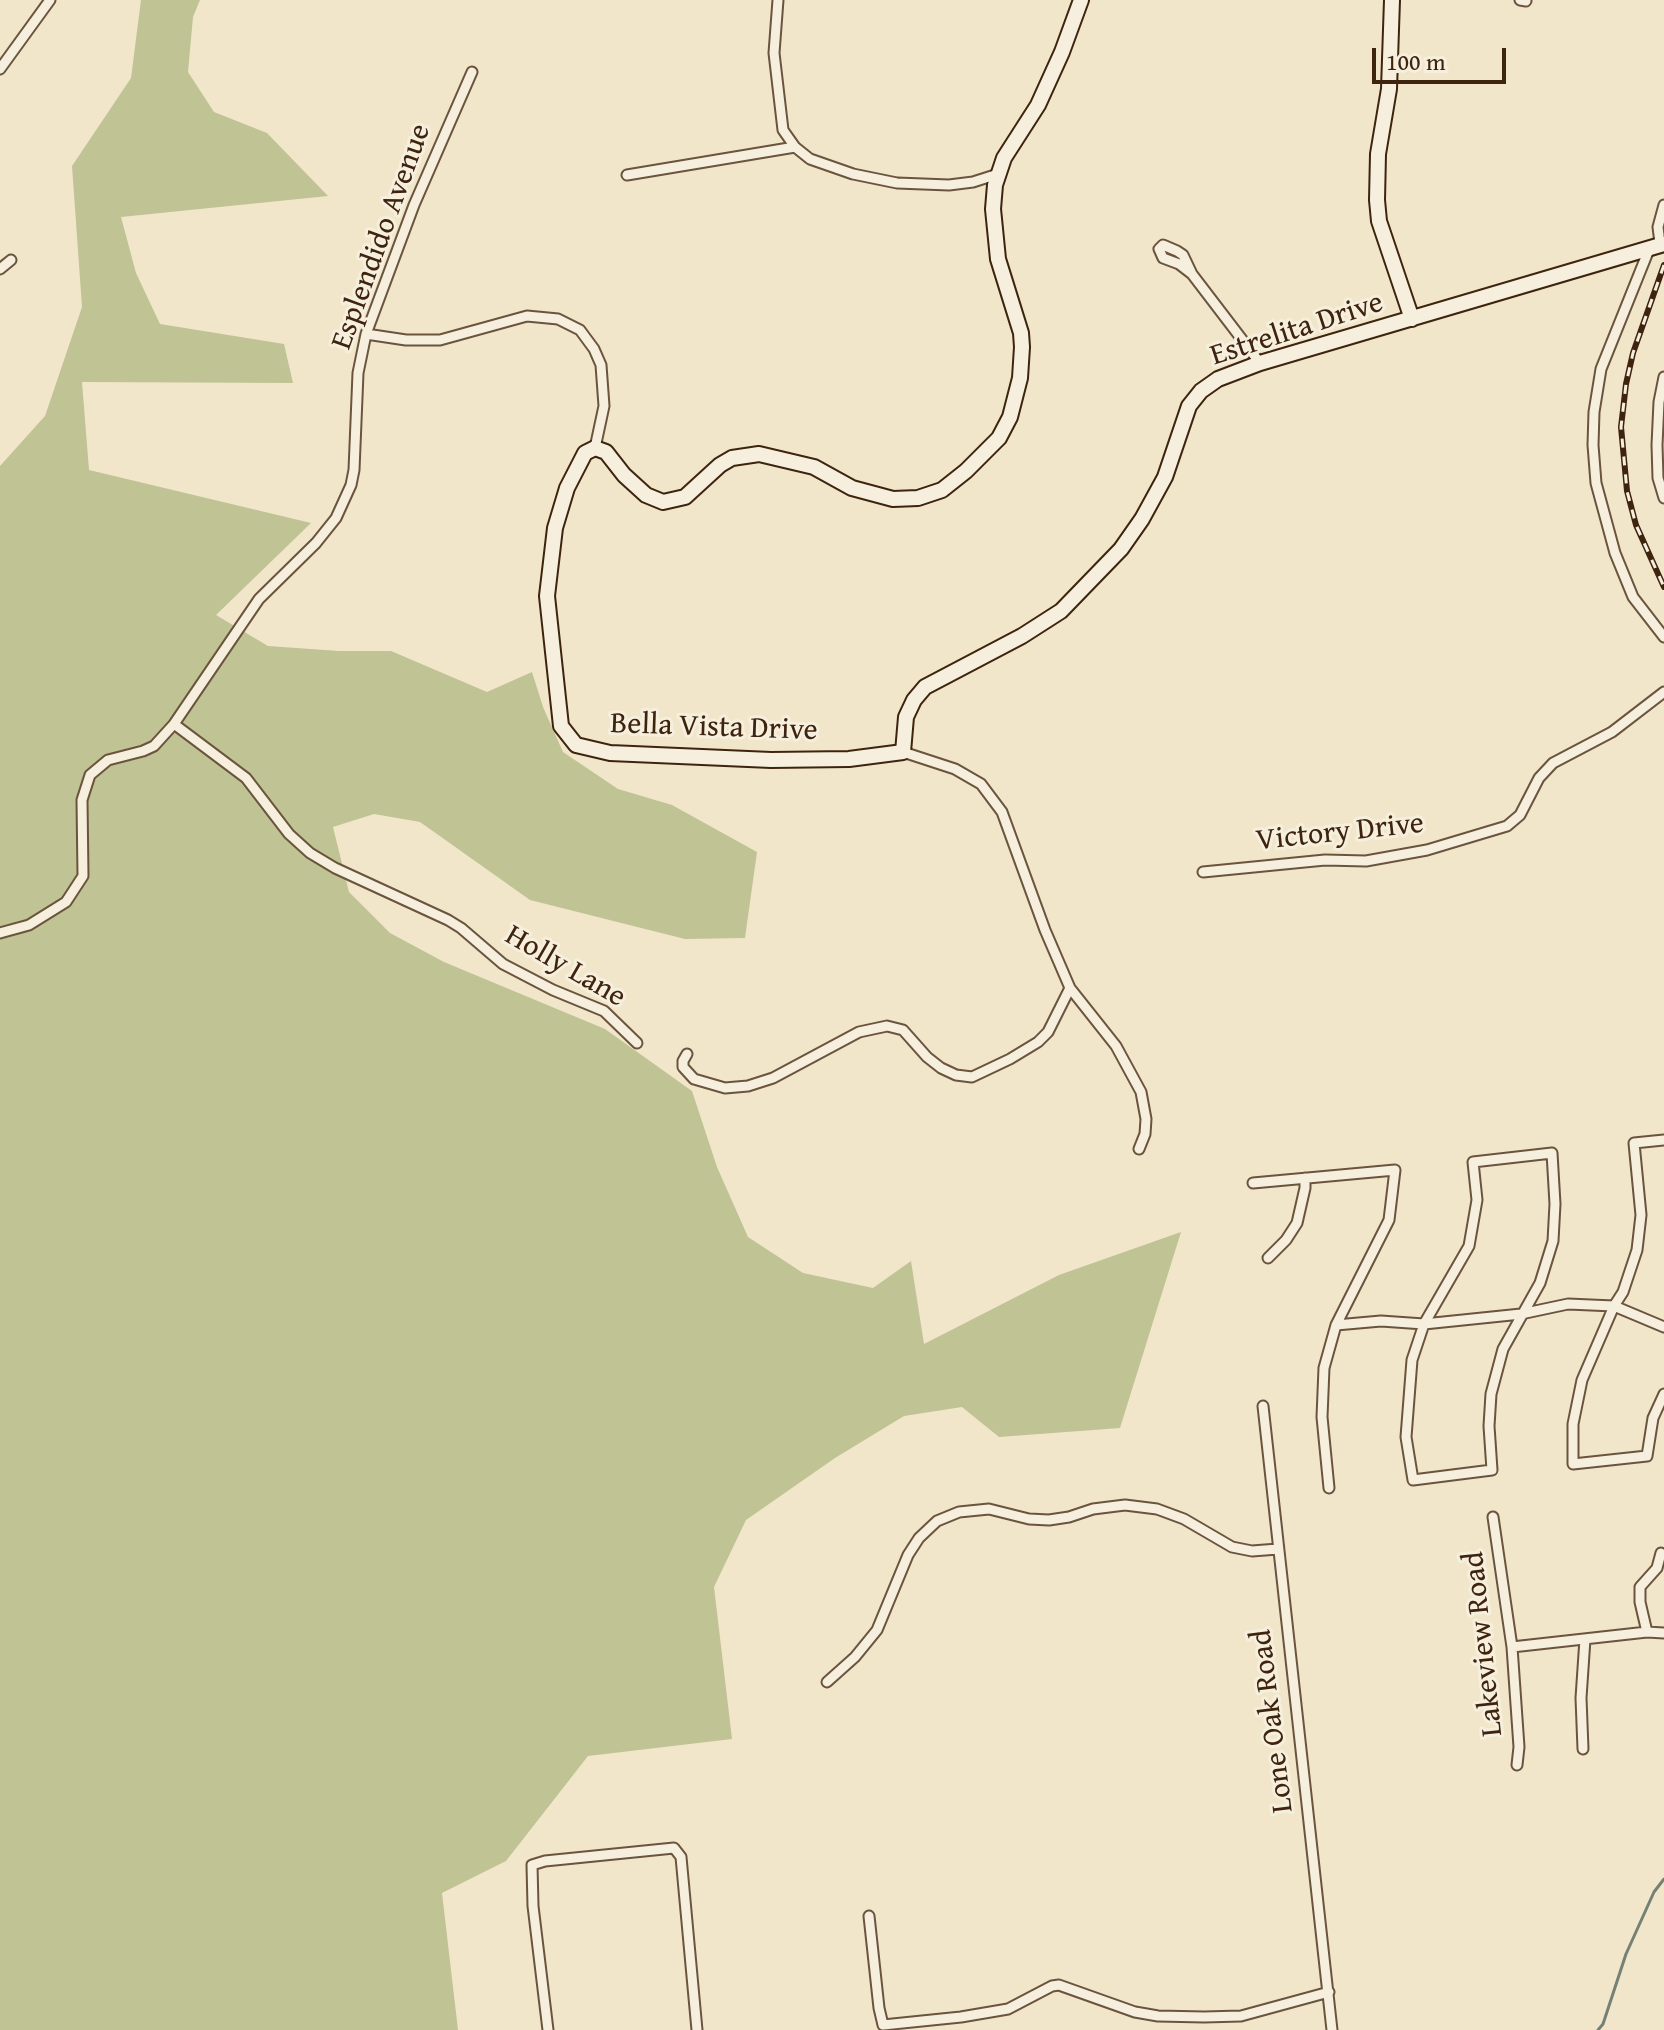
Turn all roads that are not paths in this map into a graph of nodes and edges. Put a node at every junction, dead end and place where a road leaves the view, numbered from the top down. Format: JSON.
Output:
{"nodes":[{"id":1,"x":50,"y":0,"type":"edge"},
{"id":2,"x":778,"y":0,"type":"edge"},
{"id":3,"x":1081,"y":0,"type":"edge"},
{"id":4,"x":1392,"y":0,"type":"edge"},
{"id":5,"x":1520,"y":0,"type":"edge"},
{"id":6,"x":1526,"y":1,"type":"edge"},
{"id":7,"x":0,"y":69,"type":"edge"},
{"id":8,"x":472,"y":72,"type":"dead end"},
{"id":9,"x":795,"y":147,"type":"junction"},
{"id":10,"x":998,"y":174,"type":"junction"},
{"id":11,"x":627,"y":175,"type":"dead end"},
{"id":12,"x":1664,"y":205,"type":"edge"},
{"id":13,"x":1658,"y":245,"type":"edge"},
{"id":14,"x":11,"y":260,"type":"dead end"},
{"id":15,"x":0,"y":269,"type":"edge"},
{"id":16,"x":1192,"y":274,"type":"dead end"},
{"id":17,"x":1412,"y":319,"type":"junction"},
{"id":18,"x":366,"y":334,"type":"junction"},
{"id":19,"x":1260,"y":363,"type":"junction"},
{"id":20,"x":1664,"y":377,"type":"edge"},
{"id":21,"x":1662,"y":398,"type":"edge"},
{"id":22,"x":595,"y":448,"type":"junction"},
{"id":23,"x":1664,"y":498,"type":"edge"},
{"id":24,"x":1664,"y":637,"type":"edge"},
{"id":25,"x":1664,"y":692,"type":"edge"},
{"id":26,"x":174,"y":724,"type":"junction"},
{"id":27,"x":903,"y":752,"type":"junction"},
{"id":28,"x":1203,"y":872,"type":"dead end"},
{"id":29,"x":0,"y":933,"type":"edge"},
{"id":30,"x":1070,"y":988,"type":"junction"},
{"id":31,"x":637,"y":1043,"type":"dead end"},
{"id":32,"x":687,"y":1054,"type":"dead end"},
{"id":33,"x":1664,"y":1140,"type":"edge"},
{"id":34,"x":1139,"y":1149,"type":"dead end"},
{"id":35,"x":1305,"y":1178,"type":"junction"},
{"id":36,"x":1253,"y":1183,"type":"dead end"},
{"id":37,"x":1268,"y":1258,"type":"dead end"},
{"id":38,"x":1614,"y":1306,"type":"junction"},
{"id":39,"x":1521,"y":1314,"type":"junction"},
{"id":40,"x":1424,"y":1324,"type":"junction"},
{"id":41,"x":1336,"y":1325,"type":"junction"},
{"id":42,"x":1664,"y":1327,"type":"edge"},
{"id":43,"x":1664,"y":1394,"type":"edge"},
{"id":44,"x":1263,"y":1406,"type":"dead end"},
{"id":45,"x":1329,"y":1488,"type":"dead end"},
{"id":46,"x":1493,"y":1517,"type":"dead end"},
{"id":47,"x":1278,"y":1549,"type":"junction"},
{"id":48,"x":1661,"y":1553,"type":"dead end"},
{"id":49,"x":1647,"y":1632,"type":"junction"},
{"id":50,"x":1664,"y":1633,"type":"edge"},
{"id":51,"x":1585,"y":1639,"type":"junction"},
{"id":52,"x":1512,"y":1647,"type":"junction"},
{"id":53,"x":827,"y":1682,"type":"dead end"},
{"id":54,"x":1583,"y":1749,"type":"dead end"},
{"id":55,"x":1517,"y":1765,"type":"dead end"},
{"id":56,"x":869,"y":1916,"type":"dead end"},
{"id":57,"x":1329,"y":1992,"type":"junction"},
{"id":58,"x":548,"y":2030,"type":"edge"},
{"id":59,"x":697,"y":2030,"type":"edge"},
{"id":60,"x":1332,"y":2030,"type":"edge"}],
"edges":[{"from":1,"to":7,"type":"street"},
{"from":2,"to":9,"type":"street"},
{"from":3,"to":10,"type":"street"},
{"from":4,"to":17,"type":"street"},
{"from":5,"to":6,"type":"street"},
{"from":8,"to":18,"type":"street","name":"Esplendido Avenue"},
{"from":9,"to":10,"type":"street"},
{"from":9,"to":11,"type":"street"},
{"from":10,"to":22,"type":"street"},
{"from":12,"to":13,"type":"street"},
{"from":13,"to":17,"type":"street","name":"Estrelita Drive"},
{"from":13,"to":24,"type":"street"},
{"from":14,"to":15,"type":"street"},
{"from":16,"to":19,"type":"street"},
{"from":17,"to":19,"type":"street","name":"Estrelita Drive"},
{"from":18,"to":22,"type":"street"},
{"from":18,"to":26,"type":"street","name":"Esplendido Avenue"},
{"from":19,"to":27,"type":"street","name":"Estrelita Drive"},
{"from":20,"to":21,"type":"street"},
{"from":21,"to":23,"type":"street"},
{"from":22,"to":27,"type":"street","name":"Bella Vista Drive"},
{"from":25,"to":28,"type":"street","name":"Victory Drive"},
{"from":26,"to":29,"type":"street","name":"Esplendido Avenue"},
{"from":26,"to":31,"type":"street","name":"Holly Lane"},
{"from":27,"to":30,"type":"street"},
{"from":30,"to":32,"type":"street"},
{"from":30,"to":34,"type":"street"},
{"from":33,"to":38,"type":"street"},
{"from":35,"to":36,"type":"street"},
{"from":35,"to":37,"type":"street"},
{"from":35,"to":41,"type":"street"},
{"from":38,"to":39,"type":"street"},
{"from":38,"to":42,"type":"street"},
{"from":38,"to":43,"type":"street"},
{"from":39,"to":40,"type":"street"},
{"from":39,"to":40,"type":"street"},
{"from":39,"to":40,"type":"street"},
{"from":40,"to":41,"type":"street"},
{"from":41,"to":45,"type":"street"},
{"from":44,"to":47,"type":"street","name":"Lone Oak Road"},
{"from":46,"to":52,"type":"street","name":"Lakeview Road"},
{"from":47,"to":53,"type":"street"},
{"from":47,"to":57,"type":"street","name":"Lone Oak Road"},
{"from":48,"to":49,"type":"street"},
{"from":49,"to":50,"type":"street"},
{"from":49,"to":51,"type":"street"},
{"from":51,"to":52,"type":"street"},
{"from":51,"to":54,"type":"street"},
{"from":52,"to":55,"type":"street","name":"Lakeview Road"},
{"from":56,"to":57,"type":"street"},
{"from":57,"to":60,"type":"street","name":"Lone Oak Road"},
{"from":58,"to":59,"type":"street"}]}
